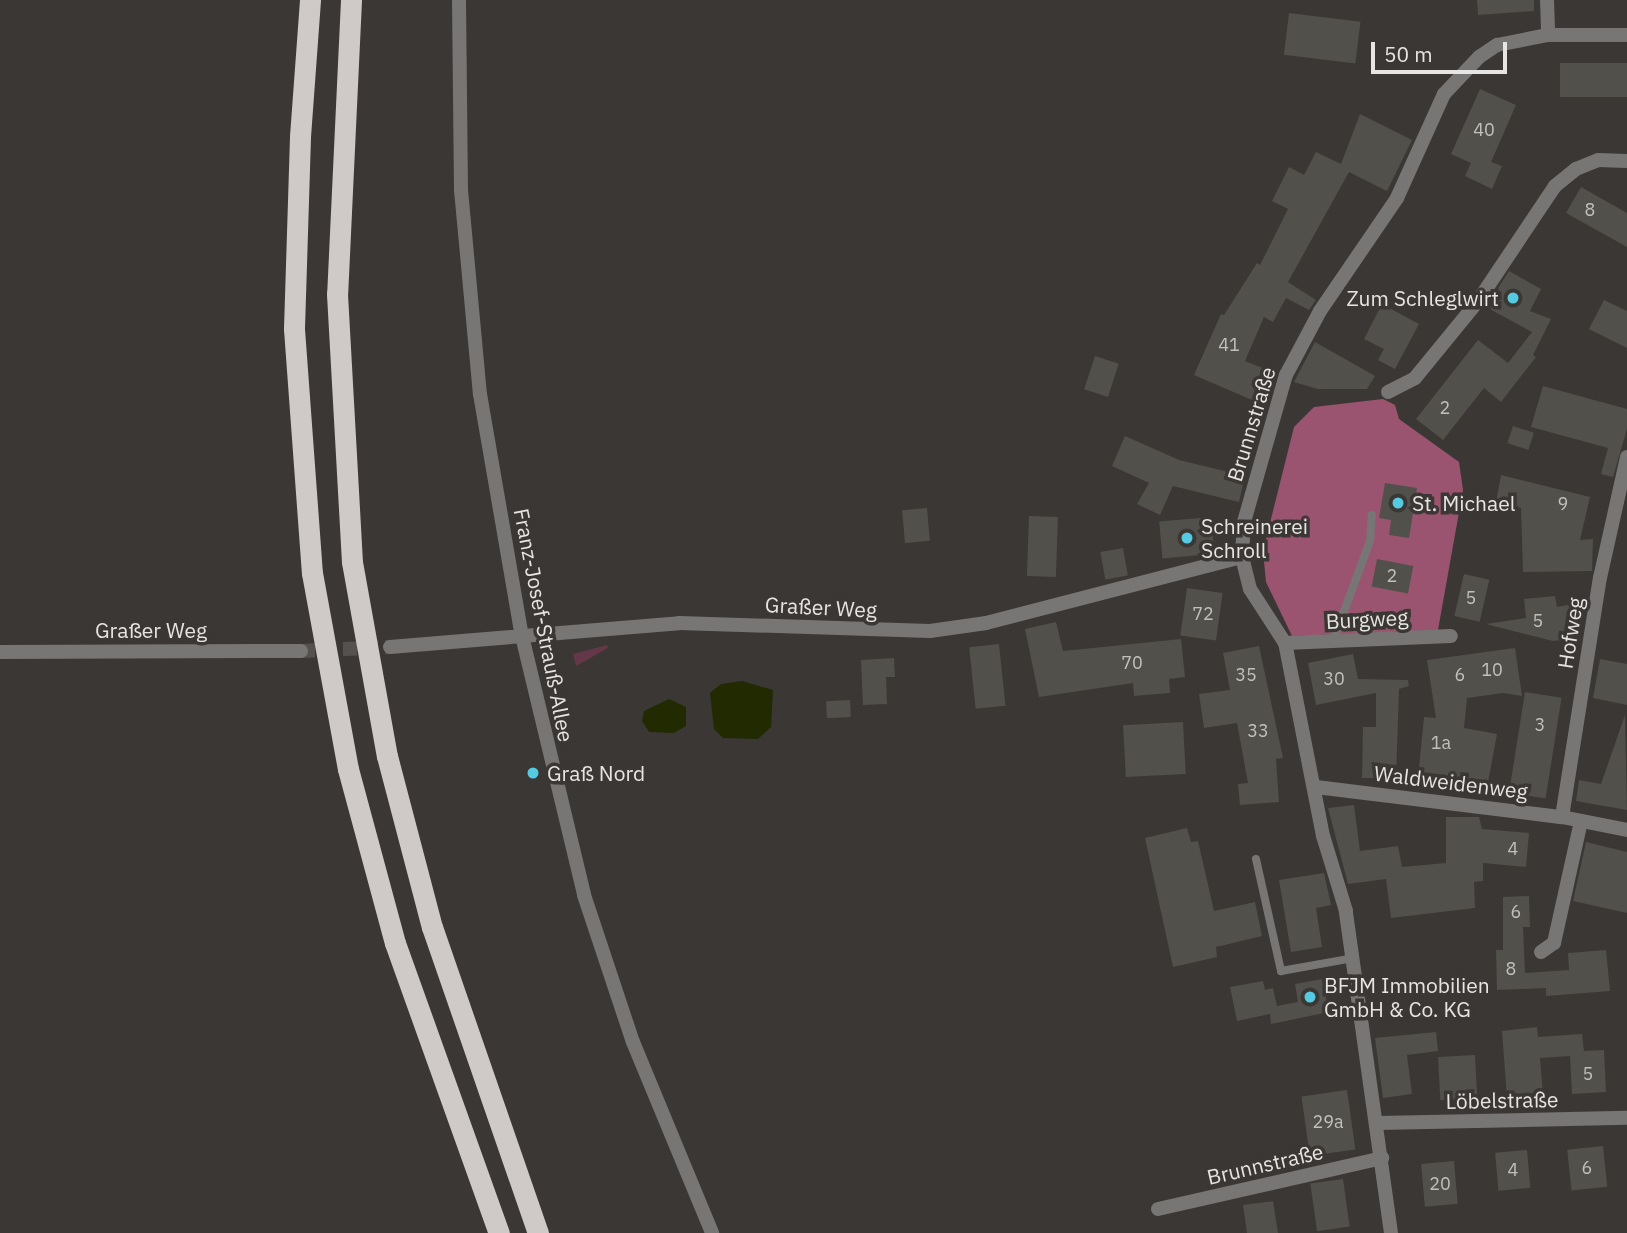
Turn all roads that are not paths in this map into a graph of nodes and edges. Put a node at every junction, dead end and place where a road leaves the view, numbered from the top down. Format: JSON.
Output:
{"nodes":[{"id":1,"x":310,"y":0,"type":"edge"},
{"id":2,"x":351,"y":0,"type":"edge"},
{"id":3,"x":459,"y":0,"type":"edge"},
{"id":4,"x":1547,"y":0,"type":"edge"},
{"id":5,"x":1548,"y":35,"type":"junction"},
{"id":6,"x":1627,"y":35,"type":"edge"},
{"id":7,"x":1627,"y":161,"type":"edge"},
{"id":8,"x":1388,"y":393,"type":"dead end"},
{"id":9,"x":1627,"y":457,"type":"edge"},
{"id":10,"x":1620,"y":513,"type":"edge"},
{"id":11,"x":1372,"y":516,"type":"dead end"},
{"id":12,"x":1242,"y":557,"type":"junction"},
{"id":13,"x":522,"y":636,"type":"junction"},
{"id":14,"x":1451,"y":636,"type":"dead end"},
{"id":15,"x":1333,"y":641,"type":"junction"},
{"id":16,"x":1285,"y":643,"type":"junction"},
{"id":17,"x":390,"y":647,"type":"tunnel mouth"},
{"id":18,"x":301,"y":651,"type":"tunnel mouth"},
{"id":19,"x":0,"y":652,"type":"edge"},
{"id":20,"x":1316,"y":787,"type":"junction"},
{"id":21,"x":1562,"y":817,"type":"junction"},
{"id":22,"x":1581,"y":821,"type":"junction"},
{"id":23,"x":1627,"y":830,"type":"edge"},
{"id":24,"x":1256,"y":859,"type":"dead end"},
{"id":25,"x":1541,"y":952,"type":"dead end"},
{"id":26,"x":1353,"y":958,"type":"junction"},
{"id":27,"x":1627,"y":1118,"type":"edge"},
{"id":28,"x":1378,"y":1123,"type":"junction"},
{"id":29,"x":1382,"y":1158,"type":"junction"},
{"id":30,"x":1158,"y":1209,"type":"dead end"},
{"id":31,"x":499,"y":1233,"type":"edge"},
{"id":32,"x":538,"y":1233,"type":"edge"},
{"id":33,"x":712,"y":1233,"type":"edge"},
{"id":34,"x":1391,"y":1233,"type":"edge"}],
"edges":[{"from":1,"to":31,"type":"highway"},
{"from":2,"to":32,"type":"highway"},
{"from":3,"to":13,"type":"street","name":"Franz-Josef-Strauß-Allee"},
{"from":4,"to":5,"type":"street"},
{"from":5,"to":6,"type":"street","name":"Brunnstraße"},
{"from":5,"to":12,"type":"street","name":"Brunnstraße"},
{"from":7,"to":8,"type":"street"},
{"from":9,"to":10,"type":"street","name":"Hofweg"},
{"from":10,"to":21,"type":"street","name":"Hofweg"},
{"from":11,"to":15,"type":"lane"},
{"from":12,"to":13,"type":"street","name":"Graßer Weg"},
{"from":12,"to":16,"type":"street","name":"Brunnstraße"},
{"from":13,"to":17,"type":"street","name":"Graßer Weg"},
{"from":13,"to":33,"type":"street","name":"Franz-Josef-Strauß-Allee"},
{"from":14,"to":15,"type":"street","name":"Burgweg"},
{"from":15,"to":16,"type":"street","name":"Burgweg"},
{"from":16,"to":20,"type":"street","name":"Brunnstraße"},
{"from":18,"to":19,"type":"street","name":"Graßer Weg"},
{"from":20,"to":21,"type":"street","name":"Waldweidenweg"},
{"from":20,"to":26,"type":"street","name":"Brunnstraße"},
{"from":21,"to":22,"type":"street","name":"Waldweidenweg"},
{"from":22,"to":23,"type":"street","name":"Waldweidenweg"},
{"from":22,"to":25,"type":"street"},
{"from":24,"to":26,"type":"lane"},
{"from":26,"to":28,"type":"street","name":"Brunnstraße"},
{"from":27,"to":28,"type":"street","name":"Löbelstraße"},
{"from":28,"to":29,"type":"street","name":"Brunnstraße"},
{"from":29,"to":30,"type":"street","name":"Brunnstraße"},
{"from":29,"to":34,"type":"street","name":"Brunnstraße"}]}
